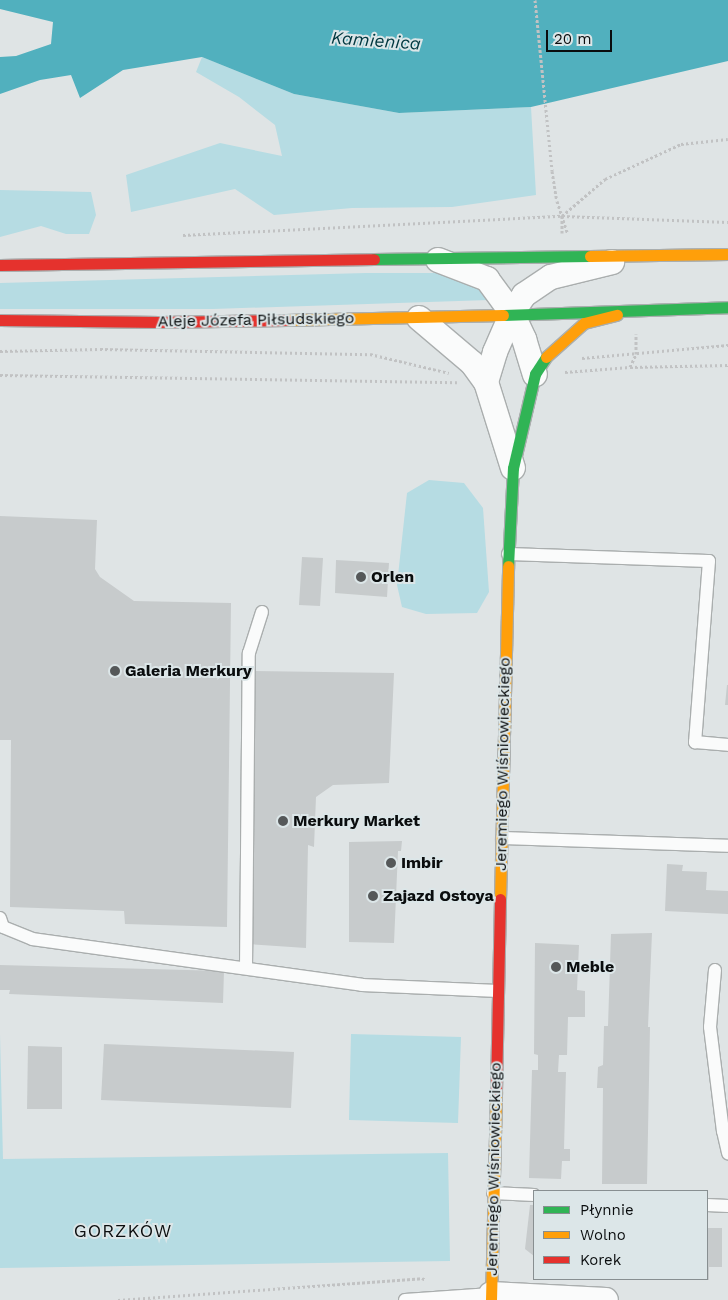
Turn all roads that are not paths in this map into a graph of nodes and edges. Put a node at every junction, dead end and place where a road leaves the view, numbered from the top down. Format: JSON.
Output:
{"nodes":[{"id":1,"x":728,"y":254,"type":"edge"},
{"id":2,"x":636,"y":256,"type":"junction"},
{"id":3,"x":436,"y":259,"type":"junction"},
{"id":4,"x":0,"y":265,"type":"edge"},
{"id":5,"x":728,"y":307,"type":"edge"},
{"id":6,"x":636,"y":310,"type":"junction"},
{"id":7,"x":512,"y":313,"type":"junction"},
{"id":8,"x":419,"y":318,"type":"junction"},
{"id":9,"x":0,"y":320,"type":"edge"},
{"id":10,"x":535,"y":374,"type":"junction"},
{"id":11,"x":486,"y":382,"type":"junction"},
{"id":12,"x":513,"y":468,"type":"junction"},
{"id":13,"x":508,"y":554,"type":"junction"},
{"id":14,"x":262,"y":612,"type":"dead end"},
{"id":15,"x":728,"y":745,"type":"edge"},
{"id":16,"x":502,"y":838,"type":"junction"},
{"id":17,"x":728,"y":846,"type":"edge"},
{"id":18,"x":0,"y":918,"type":"edge"},
{"id":19,"x":246,"y":968,"type":"junction"},
{"id":20,"x":715,"y":970,"type":"dead end"},
{"id":21,"x":498,"y":992,"type":"junction"},
{"id":22,"x":728,"y":1153,"type":"edge"},
{"id":23,"x":493,"y":1193,"type":"junction"},
{"id":24,"x":533,"y":1196,"type":"edge"},
{"id":25,"x":708,"y":1205,"type":"edge"},
{"id":26,"x":728,"y":1206,"type":"edge"},
{"id":27,"x":491,"y":1297,"type":"edge"},
{"id":28,"x":405,"y":1300,"type":"edge"},
{"id":29,"x":606,"y":1300,"type":"edge"}],
"edges":[{"from":1,"to":2,"type":"main road"},
{"from":2,"to":3,"type":"main road"},
{"from":2,"to":7,"type":"street"},
{"from":3,"to":4,"type":"main road"},
{"from":3,"to":7,"type":"street"},
{"from":5,"to":6,"type":"main road","name":"Aleje Józefa Piłsudskiego"},
{"from":6,"to":7,"type":"main road","name":"Aleje Józefa Piłsudskiego"},
{"from":6,"to":10,"type":"main road","name":"Aleje Józefa Piłsudskiego"},
{"from":7,"to":8,"type":"main road","name":"Aleje Józefa Piłsudskiego"},
{"from":7,"to":10,"type":"street"},
{"from":7,"to":11,"type":"street"},
{"from":8,"to":9,"type":"main road","name":"Aleje Józefa Piłsudskiego"},
{"from":8,"to":11,"type":"street","name":"Jeremiego Wiśniowieckiego"},
{"from":10,"to":12,"type":"main road","name":"Jeremiego Wiśniowieckiego"},
{"from":11,"to":12,"type":"street","name":"Jeremiego Wiśniowieckiego"},
{"from":12,"to":13,"type":"main road","name":"Jeremiego Wiśniowieckiego"},
{"from":13,"to":15,"type":"lane"},
{"from":13,"to":16,"type":"main road","name":"Jeremiego Wiśniowieckiego"},
{"from":14,"to":19,"type":"lane"},
{"from":16,"to":17,"type":"lane"},
{"from":16,"to":21,"type":"main road","name":"Jeremiego Wiśniowieckiego"},
{"from":18,"to":19,"type":"lane"},
{"from":19,"to":21,"type":"lane"},
{"from":20,"to":22,"type":"lane"},
{"from":21,"to":23,"type":"main road","name":"Jeremiego Wiśniowieckiego"},
{"from":23,"to":24,"type":"lane"},
{"from":23,"to":27,"type":"main road","name":"Jeremiego Wiśniowieckiego"},
{"from":25,"to":26,"type":"lane"},
{"from":27,"to":28,"type":"lane"},
{"from":27,"to":29,"type":"street"}]}
